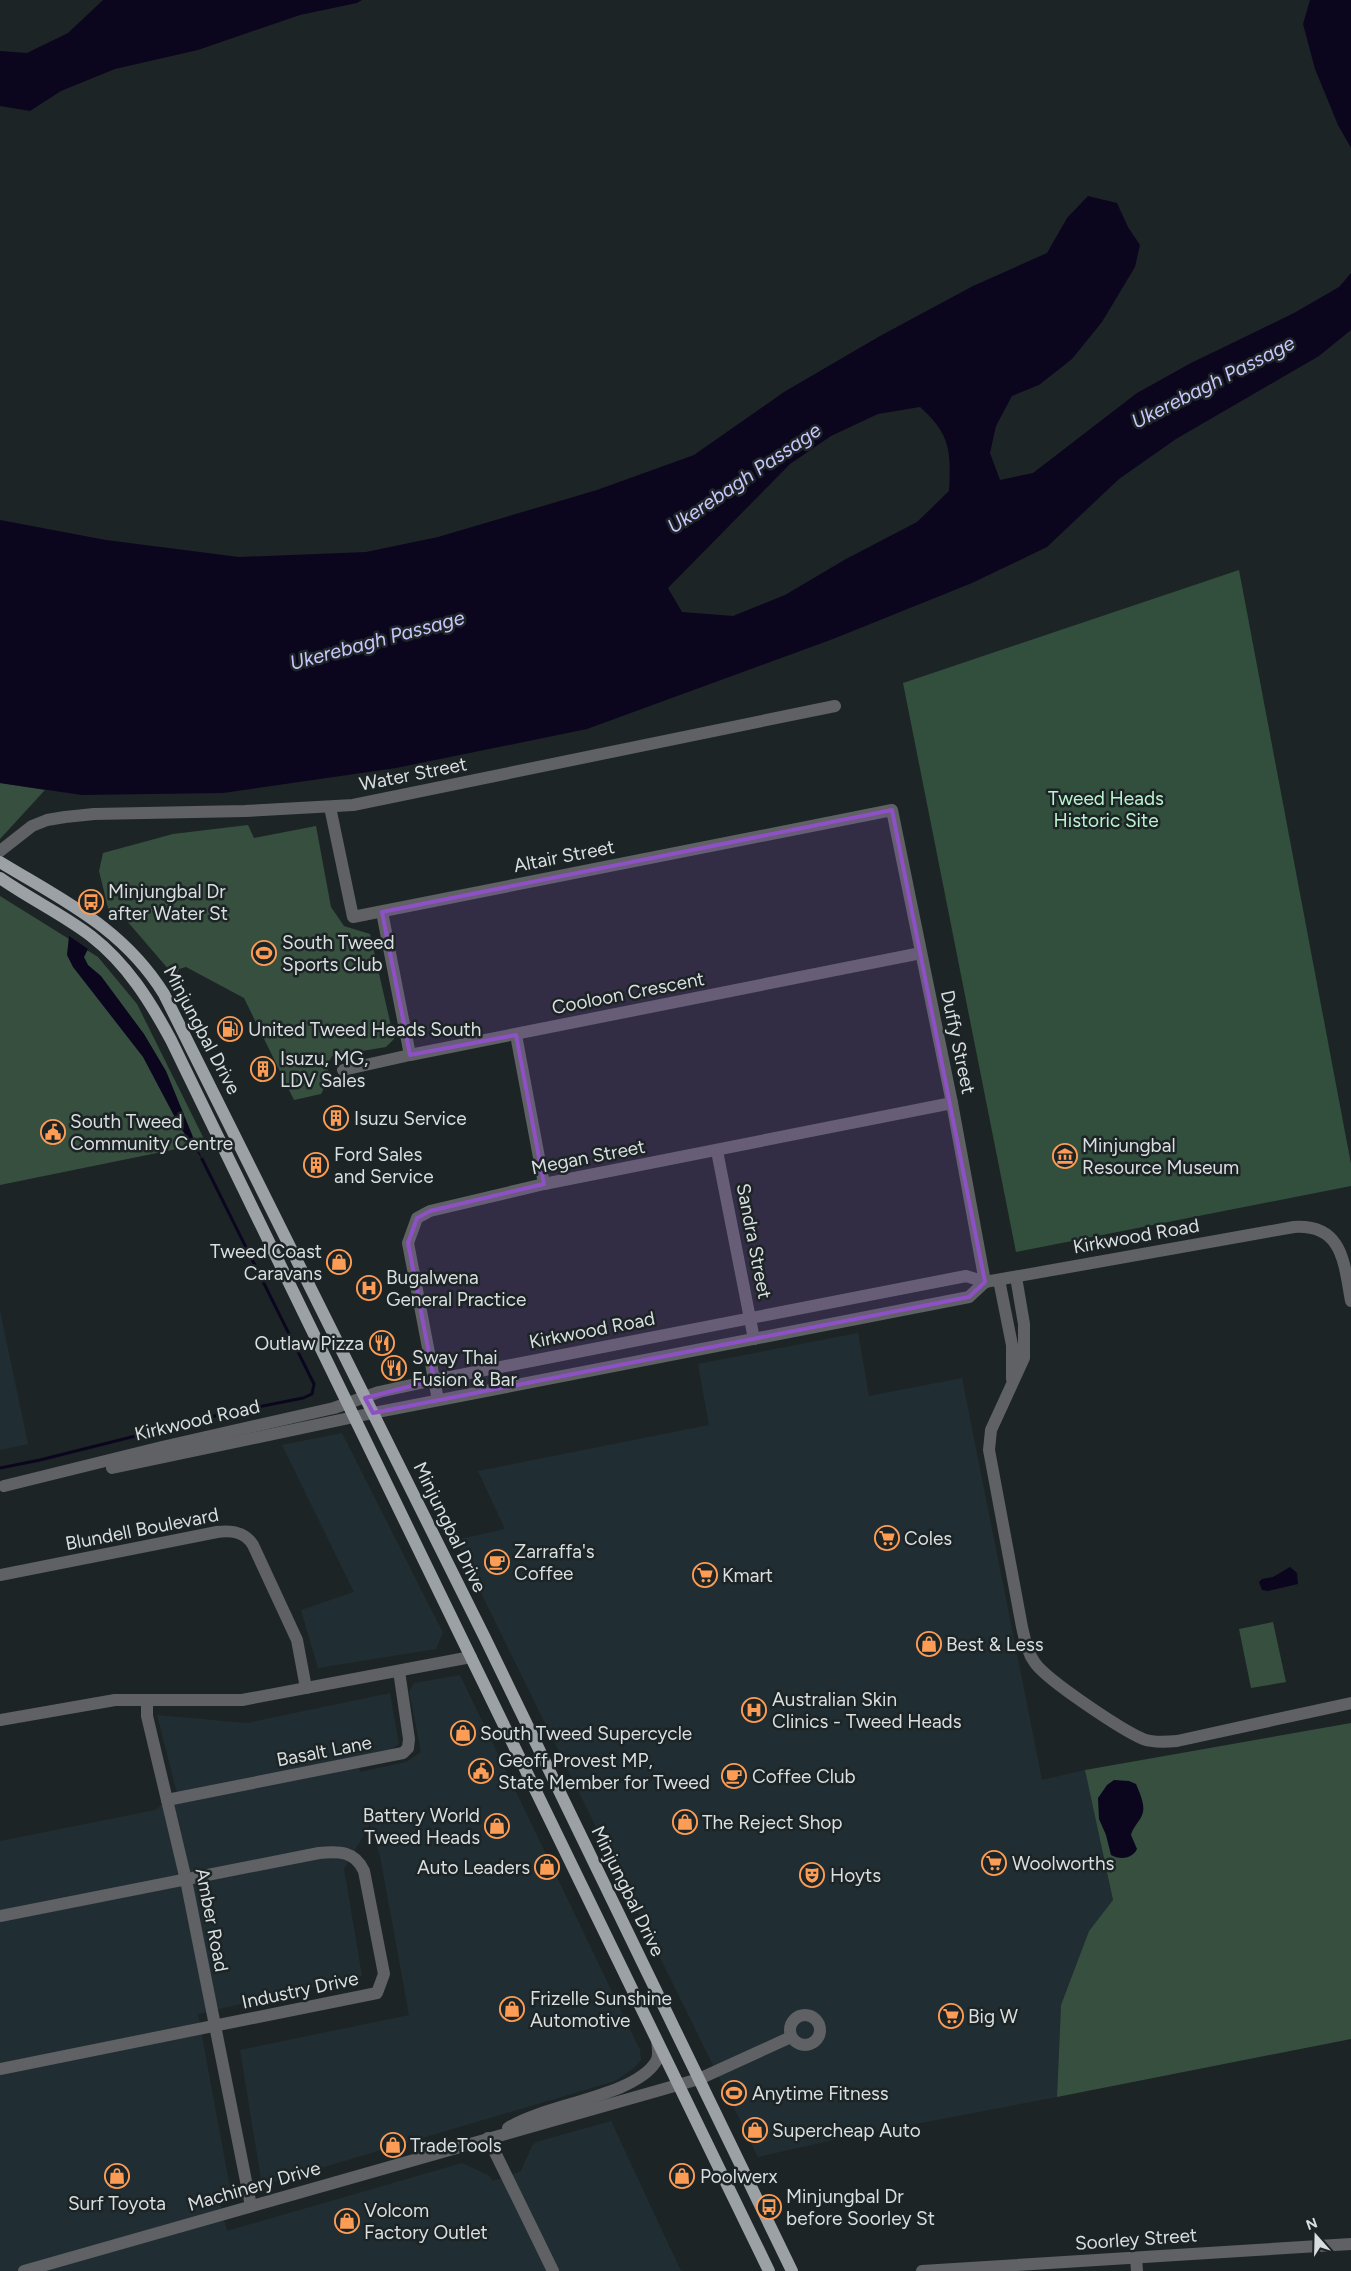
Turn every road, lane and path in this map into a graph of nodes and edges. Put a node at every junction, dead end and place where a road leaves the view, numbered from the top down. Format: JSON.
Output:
{"nodes":[{"id":1,"x":836,"y":706,"type":"dead end"},
{"id":2,"x":330,"y":807,"type":"junction"},
{"id":3,"x":892,"y":810,"type":"joint"},
{"id":4,"x":0,"y":851,"type":"edge"},
{"id":5,"x":0,"y":862,"type":"edge"},
{"id":6,"x":0,"y":878,"type":"edge"},
{"id":7,"x":382,"y":912,"type":"junction"},
{"id":8,"x":921,"y":953,"type":"junction"},
{"id":9,"x":516,"y":1035,"type":"junction"},
{"id":10,"x":410,"y":1055,"type":"junction"},
{"id":11,"x":343,"y":1070,"type":"dead end"},
{"id":12,"x":952,"y":1103,"type":"junction"},
{"id":13,"x":717,"y":1151,"type":"junction"},
{"id":14,"x":544,"y":1184,"type":"junction"},
{"id":15,"x":1016,"y":1277,"type":"junction"},
{"id":16,"x":999,"y":1280,"type":"junction"},
{"id":17,"x":985,"y":1282,"type":"junction"},
{"id":18,"x":1351,"y":1301,"type":"edge"},
{"id":19,"x":750,"y":1318,"type":"junction"},
{"id":20,"x":754,"y":1339,"type":"junction"},
{"id":21,"x":1012,"y":1379,"type":"junction"},
{"id":22,"x":434,"y":1380,"type":"junction"},
{"id":23,"x":365,"y":1398,"type":"junction"},
{"id":24,"x":438,"y":1400,"type":"junction"},
{"id":25,"x":348,"y":1404,"type":"junction"},
{"id":26,"x":373,"y":1414,"type":"junction"},
{"id":27,"x":355,"y":1417,"type":"junction"},
{"id":28,"x":2,"y":1486,"type":"edge"},
{"id":29,"x":0,"y":1575,"type":"edge"},
{"id":30,"x":492,"y":1655,"type":"junction"},
{"id":31,"x":471,"y":1657,"type":"junction"},
{"id":32,"x":399,"y":1671,"type":"junction"},
{"id":33,"x":306,"y":1688,"type":"junction"},
{"id":34,"x":147,"y":1700,"type":"junction"},
{"id":35,"x":1351,"y":1703,"type":"edge"},
{"id":36,"x":0,"y":1720,"type":"edge"},
{"id":37,"x":167,"y":1800,"type":"junction"},
{"id":38,"x":186,"y":1880,"type":"junction"},
{"id":39,"x":0,"y":1916,"type":"edge"},
{"id":40,"x":214,"y":2027,"type":"junction"},
{"id":41,"x":791,"y":2037,"type":"dead end"},
{"id":42,"x":657,"y":2041,"type":"junction"},
{"id":43,"x":0,"y":2069,"type":"edge"},
{"id":44,"x":699,"y":2079,"type":"junction"},
{"id":45,"x":679,"y":2085,"type":"junction"},
{"id":46,"x":493,"y":2137,"type":"junction"},
{"id":47,"x":251,"y":2206,"type":"junction"},
{"id":48,"x":1351,"y":2244,"type":"edge"},
{"id":49,"x":1136,"y":2258,"type":"junction"},
{"id":50,"x":30,"y":2270,"type":"edge"},
{"id":51,"x":553,"y":2271,"type":"edge"},
{"id":52,"x":769,"y":2271,"type":"edge"},
{"id":53,"x":792,"y":2271,"type":"edge"},
{"id":54,"x":922,"y":2271,"type":"edge"},
{"id":55,"x":1137,"y":2271,"type":"edge"}],
"edges":[{"from":1,"to":2,"type":"street","name":"Water Street"},
{"from":2,"to":4,"type":"street","name":"Water Street"},
{"from":2,"to":7,"type":"street","name":"Altair Street"},
{"from":3,"to":7,"type":"street","name":"Altair Street"},
{"from":3,"to":8,"type":"street","name":"Duffy Street"},
{"from":5,"to":23,"type":"main road","name":"Minjungbal Drive"},
{"from":6,"to":25,"type":"main road","name":"Minjungbal Drive"},
{"from":7,"to":10,"type":"street"},
{"from":8,"to":9,"type":"street","name":"Cooloon Crescent"},
{"from":8,"to":12,"type":"street","name":"Duffy Street"},
{"from":9,"to":10,"type":"street","name":"Cooloon Crescent"},
{"from":9,"to":14,"type":"street"},
{"from":10,"to":11,"type":"street","name":"Cooloon Crescent"},
{"from":12,"to":13,"type":"street","name":"Megan Street"},
{"from":12,"to":17,"type":"street","name":"Duffy Street"},
{"from":13,"to":14,"type":"street","name":"Megan Street"},
{"from":13,"to":19,"type":"street","name":"Sandra Street"},
{"from":14,"to":22,"type":"street","name":"Megan Street"},
{"from":15,"to":16,"type":"street","name":"Kirkwood Road"},
{"from":15,"to":18,"type":"street","name":"Kirkwood Road"},
{"from":15,"to":21,"type":"street"},
{"from":16,"to":17,"type":"street","name":"Kirkwood Road"},
{"from":16,"to":21,"type":"street"},
{"from":17,"to":19,"type":"street","name":"Kirkwood Road"},
{"from":17,"to":20,"type":"street","name":"Kirkwood Road"},
{"from":19,"to":20,"type":"street","name":"Sandra Street"},
{"from":19,"to":22,"type":"street","name":"Kirkwood Road"},
{"from":20,"to":24,"type":"street","name":"Kirkwood Road"},
{"from":21,"to":35,"type":"street"},
{"from":22,"to":23,"type":"street","name":"Kirkwood Road"},
{"from":22,"to":24,"type":"street","name":"Megan Street"},
{"from":23,"to":25,"type":"street","name":"Kirkwood Road"},
{"from":23,"to":26,"type":"main road","name":"Minjungbal Drive"},
{"from":24,"to":26,"type":"street","name":"Kirkwood Road"},
{"from":25,"to":27,"type":"main road","name":"Minjungbal Drive"},
{"from":25,"to":28,"type":"street","name":"Kirkwood Road"},
{"from":26,"to":27,"type":"street","name":"Kirkwood Road"},
{"from":26,"to":30,"type":"main road","name":"Minjungbal Drive"},
{"from":27,"to":28,"type":"street","name":"Kirkwood Road"},
{"from":27,"to":31,"type":"main road","name":"Minjungbal Drive"},
{"from":29,"to":33,"type":"street","name":"Blundell Boulevard"},
{"from":30,"to":31,"type":"main road"},
{"from":30,"to":44,"type":"main road","name":"Minjungbal Drive"},
{"from":31,"to":32,"type":"street"},
{"from":31,"to":42,"type":"main road","name":"Minjungbal Drive"},
{"from":32,"to":33,"type":"street"},
{"from":32,"to":37,"type":"street","name":"Basalt Lane"},
{"from":33,"to":34,"type":"street"},
{"from":34,"to":36,"type":"street"},
{"from":34,"to":37,"type":"street","name":"Amber Road"},
{"from":37,"to":38,"type":"street","name":"Amber Road"},
{"from":38,"to":39,"type":"street","name":"Industry Drive"},
{"from":38,"to":40,"type":"street","name":"Amber Road"},
{"from":38,"to":40,"type":"street","name":"Industry Drive"},
{"from":40,"to":43,"type":"street","name":"Industry Drive"},
{"from":40,"to":47,"type":"street","name":"Amber Road"},
{"from":41,"to":44,"type":"street","name":"Machinery Drive"},
{"from":42,"to":45,"type":"main road","name":"Minjungbal Drive"},
{"from":42,"to":46,"type":"street","name":"Machinery Drive"},
{"from":44,"to":45,"type":"street","name":"Machinery Drive"},
{"from":44,"to":53,"type":"main road","name":"Minjungbal Drive"},
{"from":45,"to":46,"type":"street","name":"Machinery Drive"},
{"from":45,"to":52,"type":"main road","name":"Minjungbal Drive"},
{"from":46,"to":47,"type":"street","name":"Machinery Drive"},
{"from":46,"to":51,"type":"street"},
{"from":47,"to":50,"type":"street","name":"Machinery Drive"},
{"from":48,"to":49,"type":"street","name":"Soorley Street"},
{"from":49,"to":54,"type":"street","name":"Soorley Street"},
{"from":49,"to":55,"type":"street"}]}
